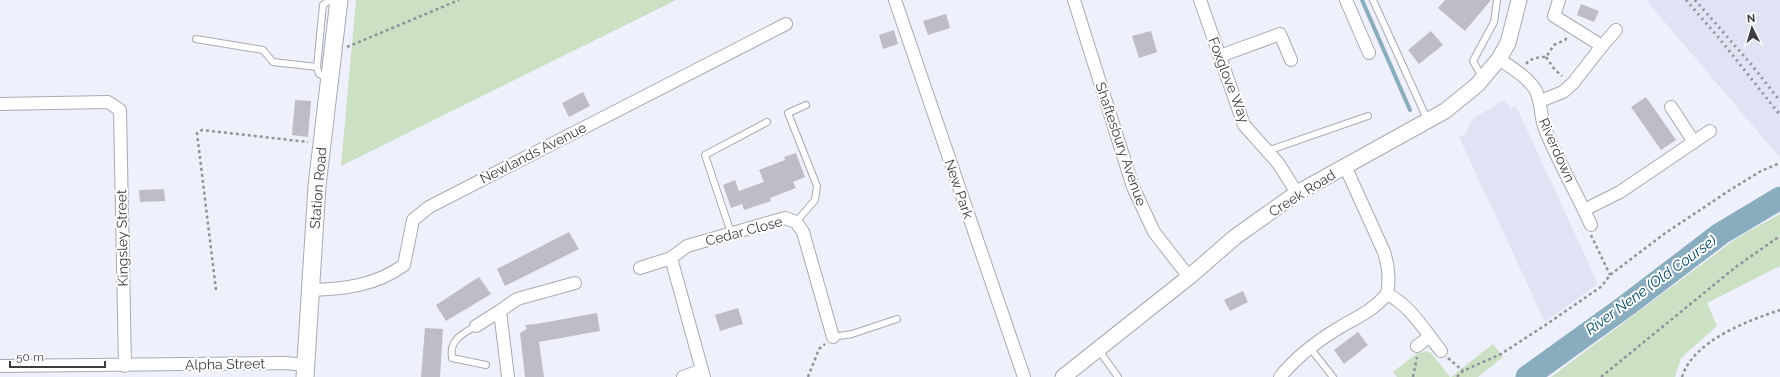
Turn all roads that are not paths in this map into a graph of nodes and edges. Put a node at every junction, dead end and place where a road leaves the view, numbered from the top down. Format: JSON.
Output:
{"nodes":[{"id":1,"x":330,"y":0,"type":"edge"},
{"id":2,"x":339,"y":0,"type":"edge"},
{"id":3,"x":895,"y":0,"type":"edge"},
{"id":4,"x":1074,"y":0,"type":"edge"},
{"id":5,"x":1200,"y":0,"type":"edge"},
{"id":6,"x":1346,"y":0,"type":"edge"},
{"id":7,"x":1373,"y":0,"type":"edge"},
{"id":8,"x":1497,"y":0,"type":"edge"},
{"id":9,"x":1519,"y":0,"type":"edge"},
{"id":10,"x":1559,"y":0,"type":"edge"},
{"id":11,"x":786,"y":24,"type":"dead end"},
{"id":12,"x":1616,"y":30,"type":"dead end"},
{"id":13,"x":196,"y":39,"type":"dead end"},
{"id":14,"x":1602,"y":46,"type":"junction"},
{"id":15,"x":1369,"y":53,"type":"dead end"},
{"id":16,"x":1220,"y":56,"type":"junction"},
{"id":17,"x":1499,"y":59,"type":"junction"},
{"id":18,"x":1291,"y":60,"type":"dead end"},
{"id":19,"x":318,"y":67,"type":"junction"},
{"id":20,"x":1483,"y":78,"type":"junction"},
{"id":21,"x":330,"y":80,"type":"junction"},
{"id":22,"x":1540,"y":101,"type":"junction"},
{"id":23,"x":0,"y":104,"type":"edge"},
{"id":24,"x":806,"y":105,"type":"dead end"},
{"id":25,"x":1671,"y":107,"type":"dead end"},
{"id":26,"x":1368,"y":116,"type":"dead end"},
{"id":27,"x":1428,"y":121,"type":"junction"},
{"id":28,"x":767,"y":122,"type":"dead end"},
{"id":29,"x":1710,"y":131,"type":"dead end"},
{"id":30,"x":1694,"y":142,"type":"junction"},
{"id":31,"x":1267,"y":151,"type":"junction"},
{"id":32,"x":1345,"y":166,"type":"junction"},
{"id":33,"x":1297,"y":193,"type":"junction"},
{"id":34,"x":1584,"y":210,"type":"junction"},
{"id":35,"x":796,"y":222,"type":"junction"},
{"id":36,"x":1591,"y":226,"type":"road end"},
{"id":37,"x":731,"y":233,"type":"junction"},
{"id":38,"x":671,"y":258,"type":"junction"},
{"id":39,"x":640,"y":268,"type":"dead end"},
{"id":40,"x":1189,"y":277,"type":"junction"},
{"id":41,"x":575,"y":283,"type":"dead end"},
{"id":42,"x":310,"y":290,"type":"junction"},
{"id":43,"x":1387,"y":294,"type":"junction"},
{"id":44,"x":500,"y":311,"type":"junction"},
{"id":45,"x":897,"y":319,"type":"dead end"},
{"id":46,"x":476,"y":326,"type":"joint"},
{"id":47,"x":833,"y":337,"type":"joint"},
{"id":48,"x":1429,"y":337,"type":"junction"},
{"id":49,"x":1417,"y":346,"type":"road end"},
{"id":50,"x":1310,"y":348,"type":"junction"},
{"id":51,"x":1098,"y":349,"type":"junction"},
{"id":52,"x":1441,"y":351,"type":"road end"},
{"id":53,"x":486,"y":365,"type":"dead end"},
{"id":54,"x":0,"y":366,"type":"edge"},
{"id":55,"x":125,"y":366,"type":"junction"},
{"id":56,"x":305,"y":371,"type":"edge"},
{"id":57,"x":703,"y":374,"type":"edge"},
{"id":58,"x":508,"y":377,"type":"edge"},
{"id":59,"x":683,"y":377,"type":"edge"},
{"id":60,"x":1024,"y":377,"type":"edge"},
{"id":61,"x":1063,"y":377,"type":"edge"},
{"id":62,"x":1118,"y":377,"type":"edge"},
{"id":63,"x":1280,"y":377,"type":"edge"},
{"id":64,"x":1333,"y":377,"type":"edge"}],
"edges":[{"from":1,"to":19,"type":"lane"},
{"from":2,"to":21,"type":"main road","name":"Station Road"},
{"from":3,"to":60,"type":"street","name":"New Park"},
{"from":4,"to":40,"type":"street","name":"Shaftesbury Avenue"},
{"from":5,"to":16,"type":"street","name":"Foxglove Way"},
{"from":6,"to":15,"type":"street"},
{"from":7,"to":27,"type":"lane"},
{"from":8,"to":20,"type":"lane"},
{"from":9,"to":17,"type":"street","name":"Creek Road"},
{"from":10,"to":14,"type":"street"},
{"from":11,"to":42,"type":"street","name":"Newlands Avenue"},
{"from":12,"to":14,"type":"street"},
{"from":13,"to":19,"type":"lane"},
{"from":14,"to":22,"type":"street"},
{"from":16,"to":18,"type":"street"},
{"from":16,"to":31,"type":"street","name":"Foxglove Way"},
{"from":17,"to":20,"type":"street","name":"Creek Road"},
{"from":17,"to":22,"type":"street","name":"Riverdown"},
{"from":19,"to":21,"type":"lane"},
{"from":20,"to":27,"type":"street","name":"Creek Road"},
{"from":21,"to":42,"type":"main road","name":"Station Road"},
{"from":22,"to":34,"type":"street","name":"Riverdown"},
{"from":23,"to":55,"type":"street","name":"Kingsley Street"},
{"from":24,"to":35,"type":"lane"},
{"from":25,"to":30,"type":"street"},
{"from":26,"to":31,"type":"lane"},
{"from":27,"to":32,"type":"street","name":"Creek Road"},
{"from":28,"to":37,"type":"lane"},
{"from":29,"to":30,"type":"street"},
{"from":30,"to":34,"type":"street"},
{"from":31,"to":33,"type":"street","name":"Foxglove Way"},
{"from":32,"to":33,"type":"street","name":"Creek Road"},
{"from":32,"to":43,"type":"street"},
{"from":33,"to":40,"type":"street","name":"Creek Road"},
{"from":34,"to":36,"type":"street","name":"Riverdown"},
{"from":35,"to":37,"type":"street","name":"Cedar Close"},
{"from":35,"to":47,"type":"street","name":"Cedar Close"},
{"from":37,"to":38,"type":"street","name":"Cedar Close"},
{"from":38,"to":39,"type":"street","name":"Cedar Close"},
{"from":38,"to":57,"type":"street"},
{"from":40,"to":51,"type":"street","name":"Creek Road"},
{"from":41,"to":44,"type":"street"},
{"from":42,"to":56,"type":"main road","name":"Station Road"},
{"from":43,"to":48,"type":"street"},
{"from":43,"to":50,"type":"street"},
{"from":44,"to":46,"type":"street"},
{"from":44,"to":58,"type":"street"},
{"from":45,"to":47,"type":"lane"},
{"from":46,"to":53,"type":"lane"},
{"from":48,"to":49,"type":"street"},
{"from":48,"to":52,"type":"street"},
{"from":50,"to":63,"type":"street"},
{"from":50,"to":64,"type":"lane"},
{"from":51,"to":61,"type":"street","name":"Creek Road"},
{"from":51,"to":62,"type":"lane"},
{"from":54,"to":55,"type":"street","name":"Alpha Street"},
{"from":55,"to":56,"type":"street","name":"Alpha Street"},
{"from":57,"to":59,"type":"street"}]}
